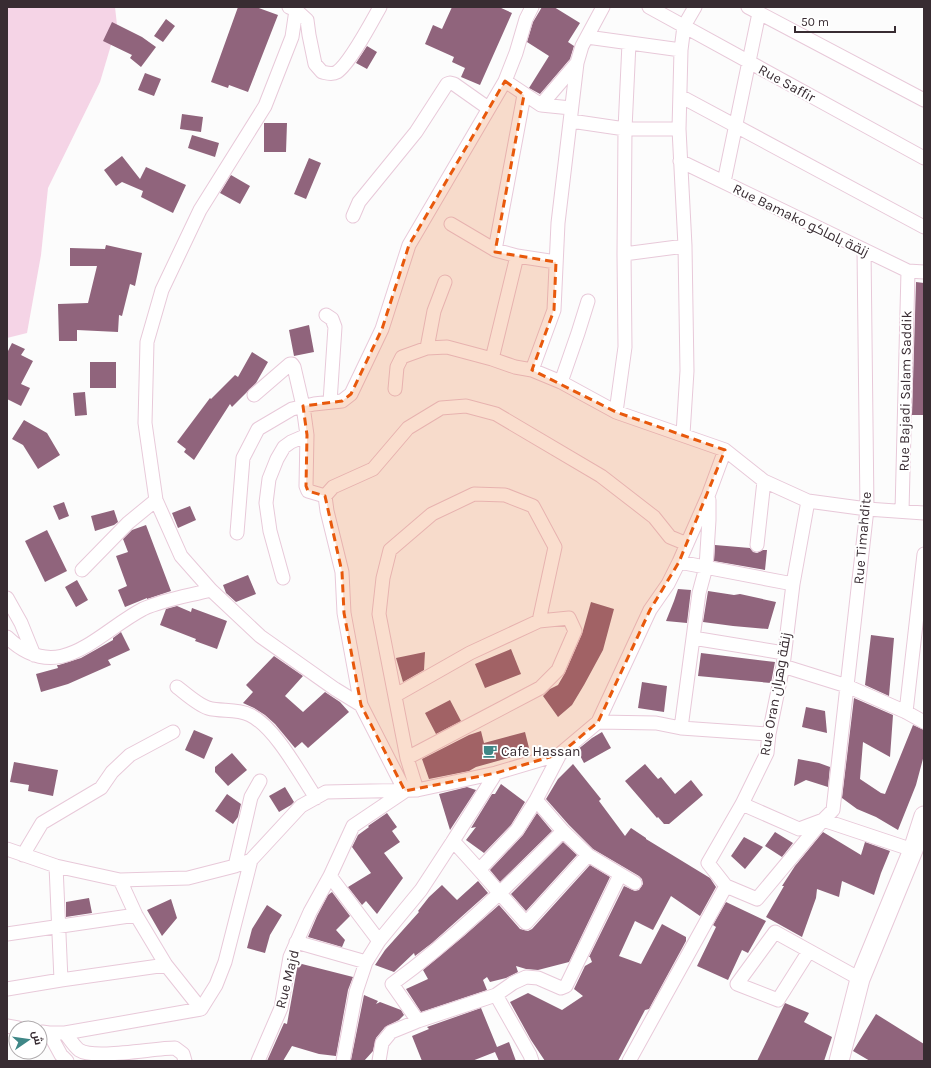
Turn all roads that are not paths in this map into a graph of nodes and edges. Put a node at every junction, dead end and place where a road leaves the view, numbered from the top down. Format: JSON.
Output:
{"nodes":[{"id":1,"x":380,"y":7,"type":"edge"},
{"id":2,"x":532,"y":7,"type":"edge"},
{"id":3,"x":603,"y":7,"type":"edge"},
{"id":4,"x":649,"y":7,"type":"edge"},
{"id":5,"x":695,"y":7,"type":"edge"},
{"id":6,"x":293,"y":8,"type":"edge"},
{"id":7,"x":754,"y":10,"type":"edge"},
{"id":8,"x":684,"y":26,"type":"junction"},
{"id":9,"x":587,"y":37,"type":"junction"},
{"id":10,"x":629,"y":43,"type":"junction"},
{"id":11,"x":681,"y":50,"type":"junction"},
{"id":12,"x":749,"y":62,"type":"junction"},
{"id":13,"x":577,"y":63,"type":"junction"},
{"id":14,"x":505,"y":81,"type":"junction"},
{"id":15,"x":524,"y":95,"type":"junction"},
{"id":16,"x":680,"y":96,"type":"junction"},
{"id":17,"x":924,"y":100,"type":"edge"},
{"id":18,"x":541,"y":106,"type":"junction"},
{"id":19,"x":488,"y":108,"type":"junction"},
{"id":20,"x":571,"y":114,"type":"junction"},
{"id":21,"x":736,"y":126,"type":"junction"},
{"id":22,"x":625,"y":129,"type":"junction"},
{"id":23,"x":679,"y":129,"type":"junction"},
{"id":24,"x":924,"y":158,"type":"edge"},
{"id":25,"x":680,"y":161,"type":"junction"},
{"id":26,"x":724,"y":182,"type":"junction"},
{"id":27,"x":353,"y":216,"type":"dead end"},
{"id":28,"x":451,"y":224,"type":"dead end"},
{"id":29,"x":924,"y":227,"type":"edge"},
{"id":30,"x":686,"y":246,"type":"junction"},
{"id":31,"x":495,"y":250,"type":"junction"},
{"id":32,"x":864,"y":250,"type":"junction"},
{"id":33,"x":624,"y":254,"type":"junction"},
{"id":34,"x":517,"y":256,"type":"junction"},
{"id":35,"x":556,"y":262,"type":"junction"},
{"id":36,"x":908,"y":271,"type":"junction"},
{"id":37,"x":924,"y":272,"type":"edge"},
{"id":38,"x":445,"y":282,"type":"dead end"},
{"id":39,"x":588,"y":301,"type":"dead end"},
{"id":40,"x":326,"y":315,"type":"dead end"},
{"id":41,"x":427,"y":348,"type":"junction"},
{"id":42,"x":492,"y":359,"type":"junction"},
{"id":43,"x":532,"y":370,"type":"junction"},
{"id":44,"x":561,"y":382,"type":"junction"},
{"id":45,"x":396,"y":389,"type":"dead end"},
{"id":46,"x":254,"y":395,"type":"dead end"},
{"id":47,"x":330,"y":402,"type":"junction"},
{"id":48,"x":303,"y":406,"type":"junction"},
{"id":49,"x":616,"y":412,"type":"junction"},
{"id":50,"x":683,"y":434,"type":"junction"},
{"id":51,"x":307,"y":435,"type":"junction"},
{"id":52,"x":725,"y":450,"type":"junction"},
{"id":53,"x":764,"y":481,"type":"junction"},
{"id":54,"x":325,"y":496,"type":"junction"},
{"id":55,"x":708,"y":496,"type":"junction"},
{"id":56,"x":156,"y":500,"type":"junction"},
{"id":57,"x":808,"y":501,"type":"junction"},
{"id":58,"x":867,"y":509,"type":"junction"},
{"id":59,"x":902,"y":511,"type":"junction"},
{"id":60,"x":924,"y":513,"type":"edge"},
{"id":61,"x":237,"y":533,"type":"dead end"},
{"id":62,"x":687,"y":544,"type":"junction"},
{"id":63,"x":757,"y":545,"type":"dead end"},
{"id":64,"x":924,"y":554,"type":"edge"},
{"id":65,"x":679,"y":562,"type":"junction"},
{"id":66,"x":706,"y":567,"type":"junction"},
{"id":67,"x":82,"y":570,"type":"dead end"},
{"id":68,"x":283,"y":578,"type":"dead end"},
{"id":69,"x":793,"y":584,"type":"junction"},
{"id":70,"x":210,"y":590,"type":"junction"},
{"id":71,"x":7,"y":598,"type":"edge"},
{"id":72,"x":539,"y":621,"type":"junction"},
{"id":73,"x":7,"y":637,"type":"edge"},
{"id":74,"x":693,"y":638,"type":"junction"},
{"id":75,"x":34,"y":655,"type":"junction"},
{"id":76,"x":783,"y":659,"type":"junction"},
{"id":77,"x":847,"y":686,"type":"junction"},
{"id":78,"x":177,"y":687,"type":"dead end"},
{"id":79,"x":396,"y":695,"type":"junction"},
{"id":80,"x":361,"y":705,"type":"junction"},
{"id":81,"x":906,"y":712,"type":"junction"},
{"id":82,"x":598,"y":722,"type":"junction"},
{"id":83,"x":924,"y":722,"type":"edge"},
{"id":84,"x":681,"y":728,"type":"junction"},
{"id":85,"x":173,"y":732,"type":"dead end"},
{"id":86,"x":769,"y":734,"type":"junction"},
{"id":87,"x":560,"y":754,"type":"junction"},
{"id":88,"x":407,"y":758,"type":"junction"},
{"id":89,"x":496,"y":773,"type":"junction"},
{"id":90,"x":260,"y":781,"type":"dead end"},
{"id":91,"x":411,"y":791,"type":"junction"},
{"id":92,"x":316,"y":798,"type":"junction"},
{"id":93,"x":536,"y":800,"type":"junction"},
{"id":94,"x":742,"y":804,"type":"junction"},
{"id":95,"x":924,"y":816,"type":"edge"},
{"id":96,"x":823,"y":820,"type":"junction"},
{"id":97,"x":563,"y":831,"type":"junction"},
{"id":98,"x":453,"y":841,"type":"junction"},
{"id":99,"x":7,"y":849,"type":"edge"},
{"id":100,"x":913,"y":850,"type":"junction"},
{"id":101,"x":23,"y":855,"type":"junction"},
{"id":102,"x":588,"y":855,"type":"junction"},
{"id":103,"x":252,"y":860,"type":"junction"},
{"id":104,"x":56,"y":866,"type":"junction"},
{"id":105,"x":235,"y":866,"type":"junction"},
{"id":106,"x":480,"y":869,"type":"junction"},
{"id":107,"x":620,"y":875,"type":"junction"},
{"id":108,"x":330,"y":876,"type":"junction"},
{"id":109,"x":120,"y":880,"type":"junction"},
{"id":110,"x":635,"y":883,"type":"dead end"},
{"id":111,"x":726,"y":886,"type":"junction"},
{"id":112,"x":500,"y":894,"type":"junction"},
{"id":113,"x":136,"y":915,"type":"junction"},
{"id":114,"x":59,"y":926,"type":"junction"},
{"id":115,"x":7,"y":934,"type":"edge"},
{"id":116,"x":379,"y":941,"type":"junction"},
{"id":117,"x":296,"y":942,"type":"junction"},
{"id":118,"x":808,"y":951,"type":"junction"},
{"id":119,"x":366,"y":962,"type":"junction"},
{"id":120,"x":166,"y":965,"type":"junction"},
{"id":121,"x":860,"y":979,"type":"junction"},
{"id":122,"x":61,"y":980,"type":"junction"},
{"id":123,"x":7,"y":989,"type":"edge"},
{"id":124,"x":496,"y":995,"type":"junction"},
{"id":125,"x":201,"y":1009,"type":"junction"},
{"id":126,"x":418,"y":1021,"type":"junction"},
{"id":127,"x":48,"y":1032,"type":"edge"},
{"id":128,"x":65,"y":1032,"type":"junction"},
{"id":129,"x":48,"y":1037,"type":"edge"},
{"id":130,"x":68,"y":1061,"type":"edge"},
{"id":131,"x":185,"y":1061,"type":"edge"},
{"id":132,"x":258,"y":1061,"type":"edge"},
{"id":133,"x":343,"y":1061,"type":"edge"},
{"id":134,"x":379,"y":1061,"type":"edge"},
{"id":135,"x":532,"y":1061,"type":"edge"},
{"id":136,"x":629,"y":1061,"type":"edge"},
{"id":137,"x":839,"y":1061,"type":"edge"}],
"edges":[{"from":1,"to":6,"type":"street"},
{"from":2,"to":14,"type":"street"},
{"from":3,"to":9,"type":"street"},
{"from":4,"to":8,"type":"street","name":"Rue Saffir"},
{"from":5,"to":8,"type":"street"},
{"from":6,"to":56,"type":"street"},
{"from":7,"to":12,"type":"street"},
{"from":7,"to":17,"type":"street"},
{"from":8,"to":11,"type":"street"},
{"from":8,"to":12,"type":"street","name":"Rue Saffir"},
{"from":9,"to":10,"type":"street"},
{"from":9,"to":13,"type":"street"},
{"from":10,"to":11,"type":"street"},
{"from":10,"to":22,"type":"street"},
{"from":11,"to":16,"type":"street"},
{"from":12,"to":21,"type":"street"},
{"from":12,"to":24,"type":"street","name":"Rue Saffir"},
{"from":13,"to":18,"type":"street"},
{"from":13,"to":20,"type":"street"},
{"from":14,"to":15,"type":"street"},
{"from":14,"to":19,"type":"street"},
{"from":15,"to":18,"type":"street"},
{"from":15,"to":31,"type":"street"},
{"from":16,"to":21,"type":"street"},
{"from":16,"to":23,"type":"street"},
{"from":18,"to":20,"type":"street"},
{"from":19,"to":27,"type":"street"},
{"from":19,"to":47,"type":"street"},
{"from":20,"to":22,"type":"street"},
{"from":20,"to":35,"type":"street"},
{"from":21,"to":26,"type":"street"},
{"from":21,"to":29,"type":"street"},
{"from":22,"to":23,"type":"street"},
{"from":22,"to":33,"type":"street"},
{"from":23,"to":25,"type":"street"},
{"from":25,"to":26,"type":"street","name":"Rue Bamako زنقة باماكو"},
{"from":25,"to":30,"type":"street"},
{"from":26,"to":32,"type":"street","name":"Rue Bamako زنقة باماكو"},
{"from":28,"to":31,"type":"street"},
{"from":30,"to":33,"type":"street"},
{"from":30,"to":50,"type":"street"},
{"from":31,"to":34,"type":"street"},
{"from":32,"to":36,"type":"street","name":"Rue Bamako زنقة باماكو"},
{"from":32,"to":58,"type":"street","name":"Rue Timahdite"},
{"from":33,"to":49,"type":"street"},
{"from":34,"to":35,"type":"street"},
{"from":34,"to":42,"type":"street"},
{"from":35,"to":43,"type":"street"},
{"from":36,"to":37,"type":"street","name":"Rue Bamako زنقة باماكو"},
{"from":36,"to":59,"type":"street","name":"Rue Bajadi Salam Saddik"},
{"from":38,"to":41,"type":"street"},
{"from":39,"to":44,"type":"street"},
{"from":40,"to":47,"type":"street"},
{"from":41,"to":42,"type":"street"},
{"from":41,"to":45,"type":"street"},
{"from":42,"to":43,"type":"street"},
{"from":43,"to":44,"type":"street"},
{"from":44,"to":49,"type":"street"},
{"from":46,"to":48,"type":"street"},
{"from":47,"to":48,"type":"street"},
{"from":48,"to":51,"type":"street"},
{"from":48,"to":61,"type":"street"},
{"from":49,"to":50,"type":"street"},
{"from":50,"to":52,"type":"street"},
{"from":51,"to":54,"type":"street"},
{"from":51,"to":68,"type":"street"},
{"from":52,"to":53,"type":"street"},
{"from":52,"to":55,"type":"street"},
{"from":53,"to":57,"type":"street"},
{"from":53,"to":63,"type":"street"},
{"from":54,"to":62,"type":"street"},
{"from":54,"to":80,"type":"street"},
{"from":55,"to":62,"type":"street"},
{"from":55,"to":66,"type":"street"},
{"from":56,"to":67,"type":"street"},
{"from":56,"to":70,"type":"street"},
{"from":57,"to":58,"type":"street"},
{"from":57,"to":69,"type":"street","name":"Rue Oran زنقة وهران"},
{"from":58,"to":59,"type":"street"},
{"from":58,"to":77,"type":"street","name":"Rue Timahdite"},
{"from":59,"to":60,"type":"street"},
{"from":62,"to":65,"type":"street"},
{"from":64,"to":81,"type":"street"},
{"from":65,"to":66,"type":"street"},
{"from":65,"to":82,"type":"street"},
{"from":66,"to":69,"type":"street"},
{"from":66,"to":74,"type":"street"},
{"from":69,"to":76,"type":"street","name":"Rue Oran زنقة وهران"},
{"from":70,"to":75,"type":"street"},
{"from":70,"to":80,"type":"street"},
{"from":71,"to":75,"type":"street"},
{"from":72,"to":79,"type":"street"},
{"from":72,"to":79,"type":"street"},
{"from":72,"to":88,"type":"street"},
{"from":73,"to":75,"type":"street"},
{"from":74,"to":76,"type":"street"},
{"from":74,"to":84,"type":"street"},
{"from":76,"to":77,"type":"street"},
{"from":76,"to":86,"type":"street","name":"Rue Oran زنقة وهران"},
{"from":77,"to":81,"type":"street"},
{"from":77,"to":96,"type":"street","name":"Rue Timahdite"},
{"from":78,"to":92,"type":"street"},
{"from":79,"to":88,"type":"street"},
{"from":80,"to":91,"type":"street"},
{"from":81,"to":83,"type":"street"},
{"from":82,"to":84,"type":"street"},
{"from":82,"to":87,"type":"street"},
{"from":84,"to":86,"type":"street"},
{"from":85,"to":101,"type":"street"},
{"from":86,"to":94,"type":"street","name":"Rue Oran زنقة وهران"},
{"from":87,"to":89,"type":"street"},
{"from":87,"to":93,"type":"street"},
{"from":88,"to":91,"type":"street"},
{"from":89,"to":91,"type":"street"},
{"from":89,"to":98,"type":"street"},
{"from":90,"to":105,"type":"street"},
{"from":91,"to":92,"type":"street"},
{"from":91,"to":108,"type":"street","name":"Rue Majd"},
{"from":92,"to":103,"type":"street"},
{"from":93,"to":97,"type":"street"},
{"from":93,"to":106,"type":"street"},
{"from":94,"to":96,"type":"street"},
{"from":94,"to":111,"type":"street","name":"Rue Oran زنقة وهران"},
{"from":95,"to":100,"type":"street"},
{"from":96,"to":100,"type":"street"},
{"from":96,"to":111,"type":"street","name":"Rue Timahdite"},
{"from":97,"to":102,"type":"street"},
{"from":97,"to":112,"type":"street"},
{"from":98,"to":106,"type":"street"},
{"from":98,"to":116,"type":"street"},
{"from":99,"to":101,"type":"street"},
{"from":100,"to":121,"type":"street"},
{"from":101,"to":104,"type":"street"},
{"from":102,"to":107,"type":"street"},
{"from":102,"to":112,"type":"street"},
{"from":103,"to":105,"type":"street"},
{"from":103,"to":125,"type":"street"},
{"from":104,"to":109,"type":"street"},
{"from":104,"to":114,"type":"street"},
{"from":105,"to":109,"type":"street"},
{"from":106,"to":112,"type":"street"},
{"from":107,"to":110,"type":"street"},
{"from":107,"to":124,"type":"street"},
{"from":108,"to":116,"type":"street"},
{"from":108,"to":117,"type":"street","name":"Rue Majd"},
{"from":109,"to":113,"type":"street"},
{"from":111,"to":136,"type":"street"},
{"from":112,"to":126,"type":"street"},
{"from":113,"to":114,"type":"street"},
{"from":113,"to":120,"type":"street"},
{"from":114,"to":115,"type":"street"},
{"from":114,"to":122,"type":"street"},
{"from":116,"to":119,"type":"street"},
{"from":117,"to":119,"type":"street"},
{"from":117,"to":132,"type":"street","name":"Rue Majd"},
{"from":118,"to":118,"type":"street"},
{"from":118,"to":121,"type":"street"},
{"from":119,"to":133,"type":"street"},
{"from":120,"to":122,"type":"street"},
{"from":120,"to":125,"type":"street"},
{"from":121,"to":137,"type":"street"},
{"from":122,"to":123,"type":"street"},
{"from":124,"to":126,"type":"street"},
{"from":124,"to":135,"type":"street"},
{"from":125,"to":128,"type":"street"},
{"from":126,"to":134,"type":"street"},
{"from":127,"to":128,"type":"street"},
{"from":128,"to":131,"type":"street"},
{"from":129,"to":130,"type":"street"}]}
